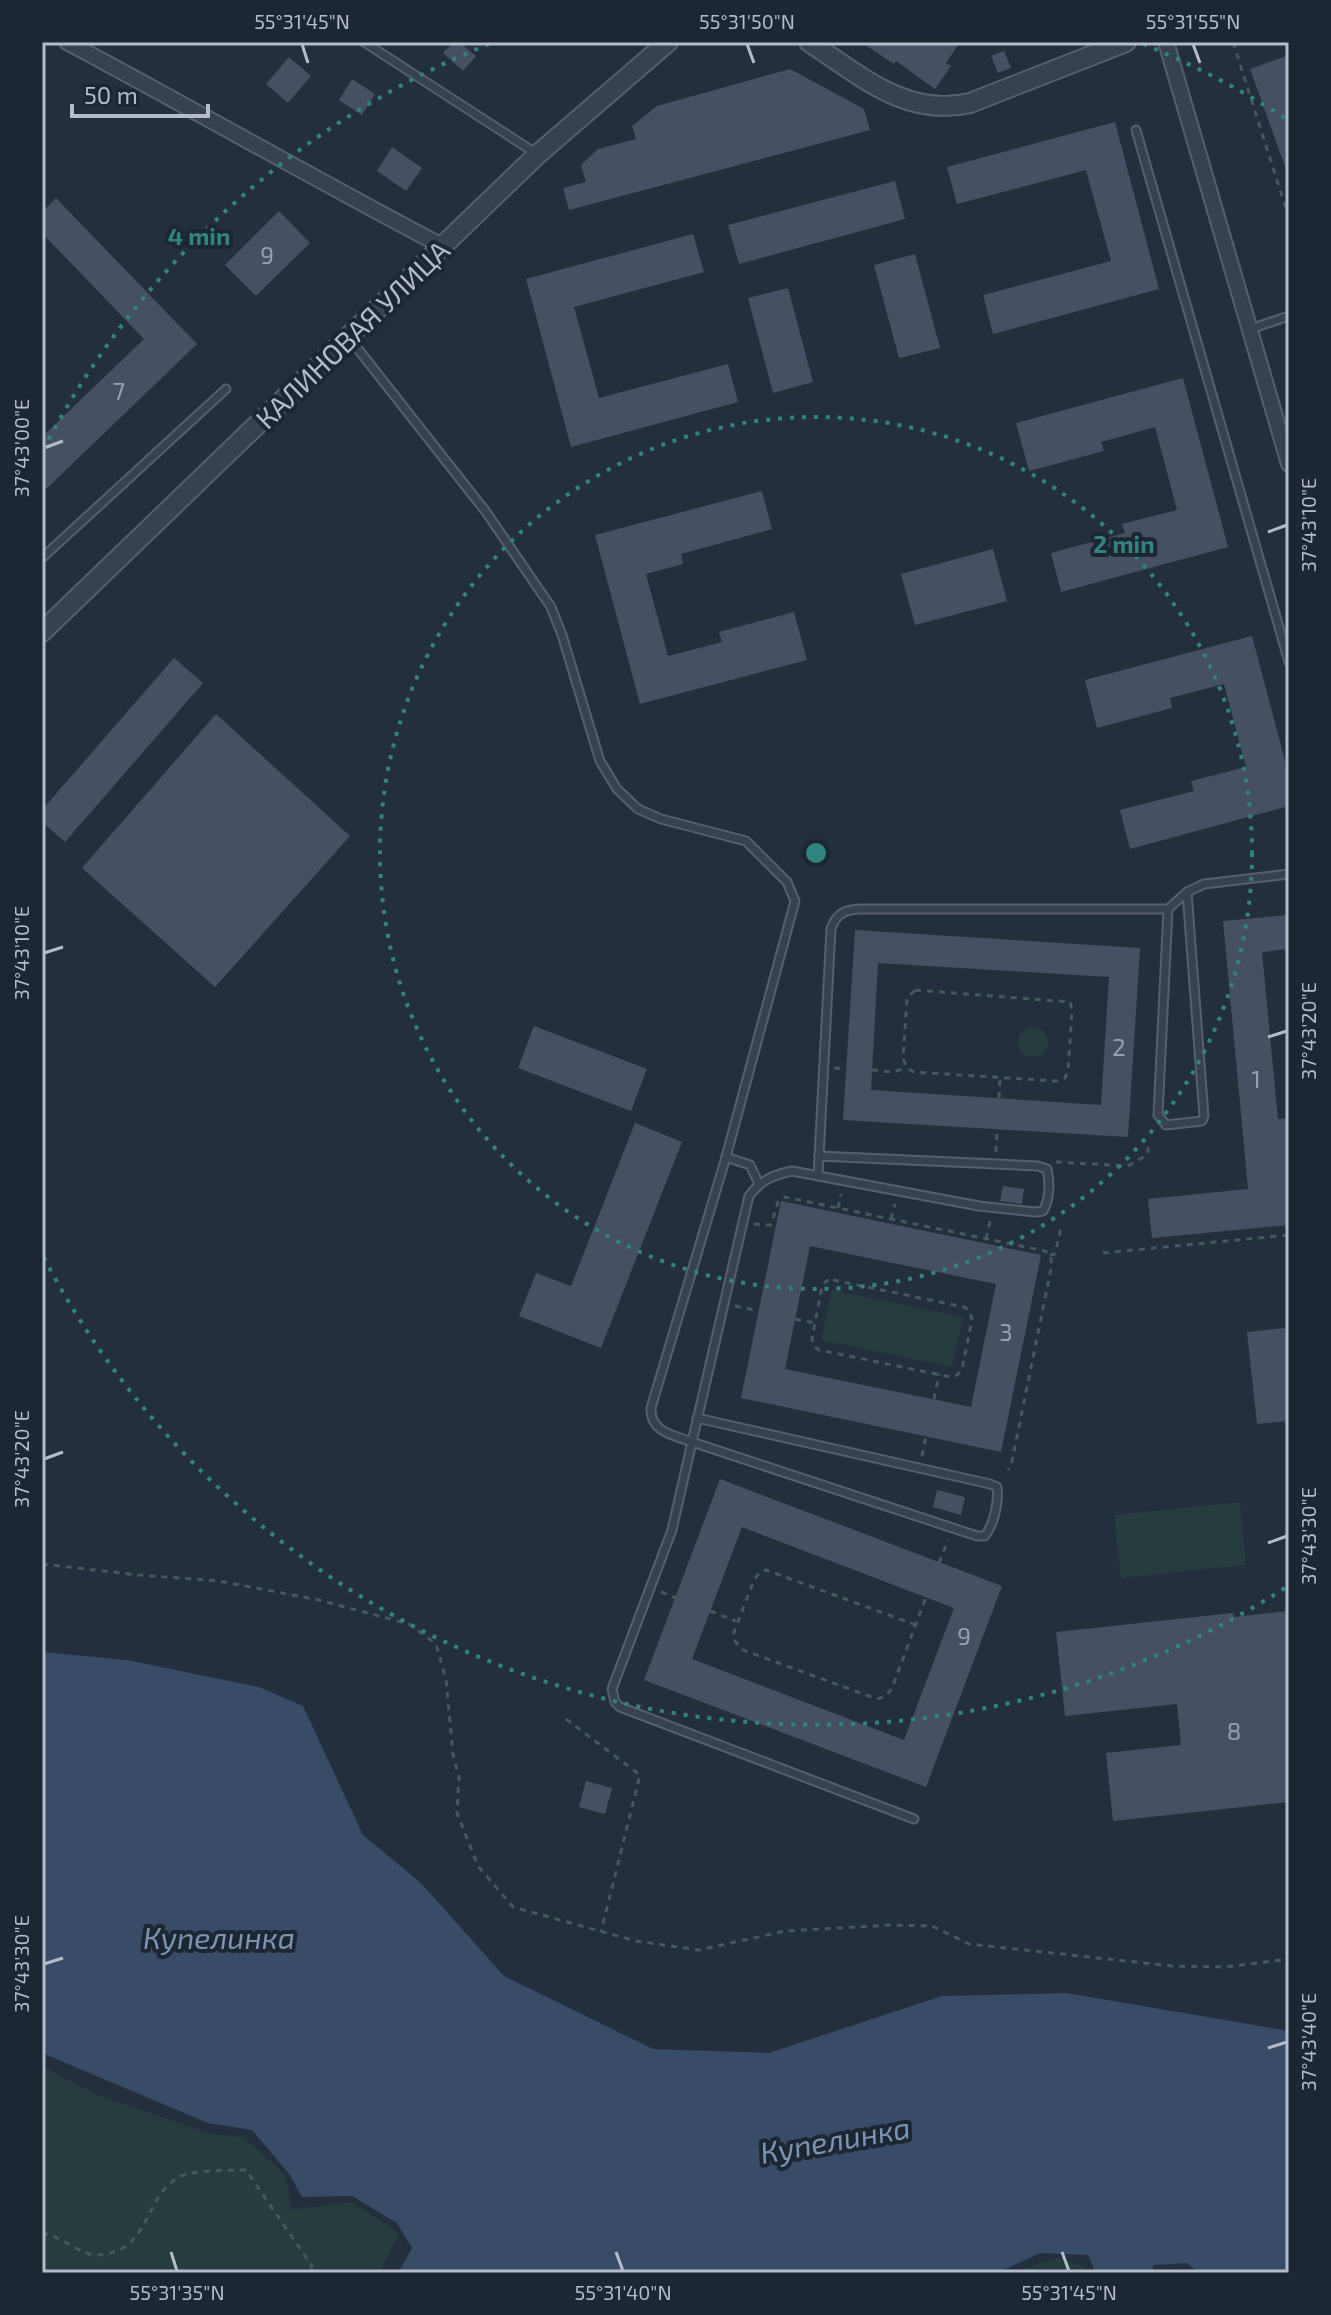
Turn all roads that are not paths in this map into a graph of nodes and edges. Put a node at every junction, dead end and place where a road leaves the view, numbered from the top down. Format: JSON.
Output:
{"nodes":[{"id":1,"x":67,"y":42,"type":"edge"},
{"id":2,"x":364,"y":42,"type":"edge"},
{"id":3,"x":668,"y":42,"type":"edge"},
{"id":4,"x":809,"y":42,"type":"edge"},
{"id":5,"x":1125,"y":42,"type":"edge"},
{"id":6,"x":1166,"y":42,"type":"edge"},
{"id":7,"x":1136,"y":130,"type":"dead end"},
{"id":8,"x":537,"y":155,"type":"junction"},
{"id":9,"x":442,"y":246,"type":"junction"},
{"id":10,"x":1289,"y":316,"type":"edge"},
{"id":11,"x":1250,"y":329,"type":"junction"},
{"id":12,"x":349,"y":337,"type":"junction"},
{"id":13,"x":226,"y":389,"type":"dead end"},
{"id":14,"x":1289,"y":464,"type":"edge"},
{"id":15,"x":42,"y":558,"type":"edge"},
{"id":16,"x":42,"y":632,"type":"edge"},
{"id":17,"x":1289,"y":662,"type":"edge"},
{"id":18,"x":1289,"y":874,"type":"edge"},
{"id":19,"x":1187,"y":892,"type":"junction"},
{"id":20,"x":1168,"y":909,"type":"junction"},
{"id":21,"x":819,"y":1156,"type":"junction"},
{"id":22,"x":726,"y":1157,"type":"junction"},
{"id":23,"x":818,"y":1176,"type":"junction"},
{"id":24,"x":759,"y":1184,"type":"junction"},
{"id":25,"x":697,"y":1418,"type":"junction"},
{"id":26,"x":692,"y":1442,"type":"junction"},
{"id":27,"x":914,"y":1819,"type":"dead end"}],
"edges":[{"from":1,"to":9,"type":"street"},
{"from":2,"to":8,"type":"lane"},
{"from":3,"to":8,"type":"street","name":"КАЛИНОВАЯ УЛИЦА"},
{"from":4,"to":5,"type":"street"},
{"from":6,"to":11,"type":"street"},
{"from":7,"to":17,"type":"lane"},
{"from":8,"to":9,"type":"street","name":"КАЛИНОВАЯ УЛИЦА"},
{"from":9,"to":12,"type":"street","name":"КАЛИНОВАЯ УЛИЦА"},
{"from":10,"to":11,"type":"lane"},
{"from":11,"to":14,"type":"street"},
{"from":12,"to":16,"type":"street","name":"КАЛИНОВАЯ УЛИЦА"},
{"from":12,"to":22,"type":"lane"},
{"from":13,"to":15,"type":"lane"},
{"from":18,"to":19,"type":"lane"},
{"from":19,"to":20,"type":"lane"},
{"from":19,"to":20,"type":"lane"},
{"from":20,"to":21,"type":"lane"},
{"from":21,"to":23,"type":"lane"},
{"from":21,"to":23,"type":"lane"},
{"from":22,"to":24,"type":"lane"},
{"from":22,"to":26,"type":"lane"},
{"from":23,"to":24,"type":"lane"},
{"from":24,"to":25,"type":"lane"},
{"from":25,"to":26,"type":"lane"},
{"from":25,"to":26,"type":"lane"},
{"from":26,"to":27,"type":"lane"}]}
